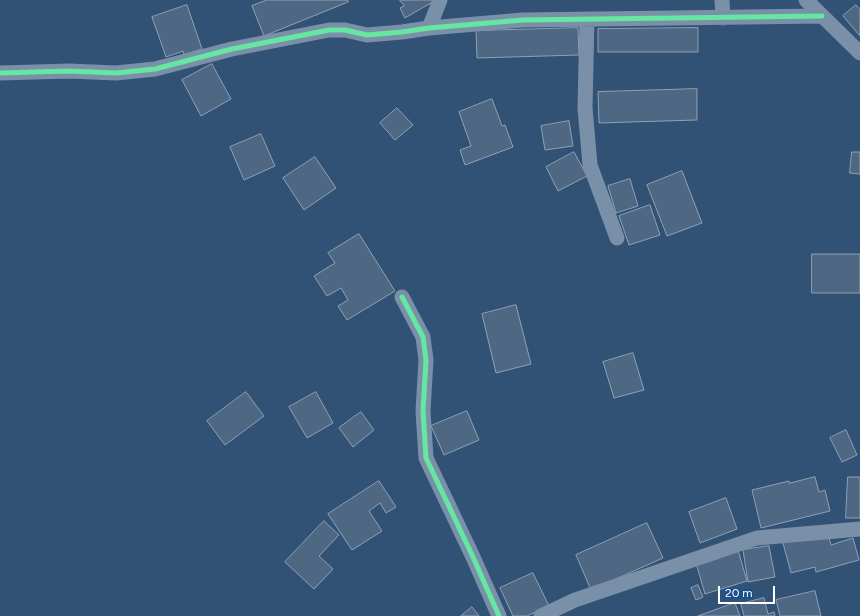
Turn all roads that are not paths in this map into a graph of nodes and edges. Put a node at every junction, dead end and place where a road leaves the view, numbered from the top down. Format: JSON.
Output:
{"nodes":[{"id":1,"x":440,"y":0,"type":"edge"},
{"id":2,"x":722,"y":0,"type":"edge"},
{"id":3,"x":806,"y":0,"type":"edge"},
{"id":4,"x":822,"y":16,"type":"junction"},
{"id":5,"x":723,"y":18,"type":"junction"},
{"id":6,"x":587,"y":19,"type":"junction"},
{"id":7,"x":429,"y":28,"type":"junction"},
{"id":8,"x":860,"y":53,"type":"edge"},
{"id":9,"x":0,"y":73,"type":"edge"},
{"id":10,"x":617,"y":238,"type":"dead end"},
{"id":11,"x":402,"y":297,"type":"dead end"},
{"id":12,"x":860,"y":529,"type":"edge"},
{"id":13,"x":499,"y":616,"type":"edge"},
{"id":14,"x":541,"y":616,"type":"edge"}],
"edges":[{"from":1,"to":7,"type":"street"},
{"from":2,"to":5,"type":"street"},
{"from":3,"to":4,"type":"street"},
{"from":4,"to":5,"type":"street"},
{"from":4,"to":8,"type":"street"},
{"from":5,"to":6,"type":"street"},
{"from":6,"to":7,"type":"street"},
{"from":6,"to":10,"type":"street"},
{"from":7,"to":9,"type":"street"},
{"from":11,"to":13,"type":"street"},
{"from":12,"to":14,"type":"street"}]}
